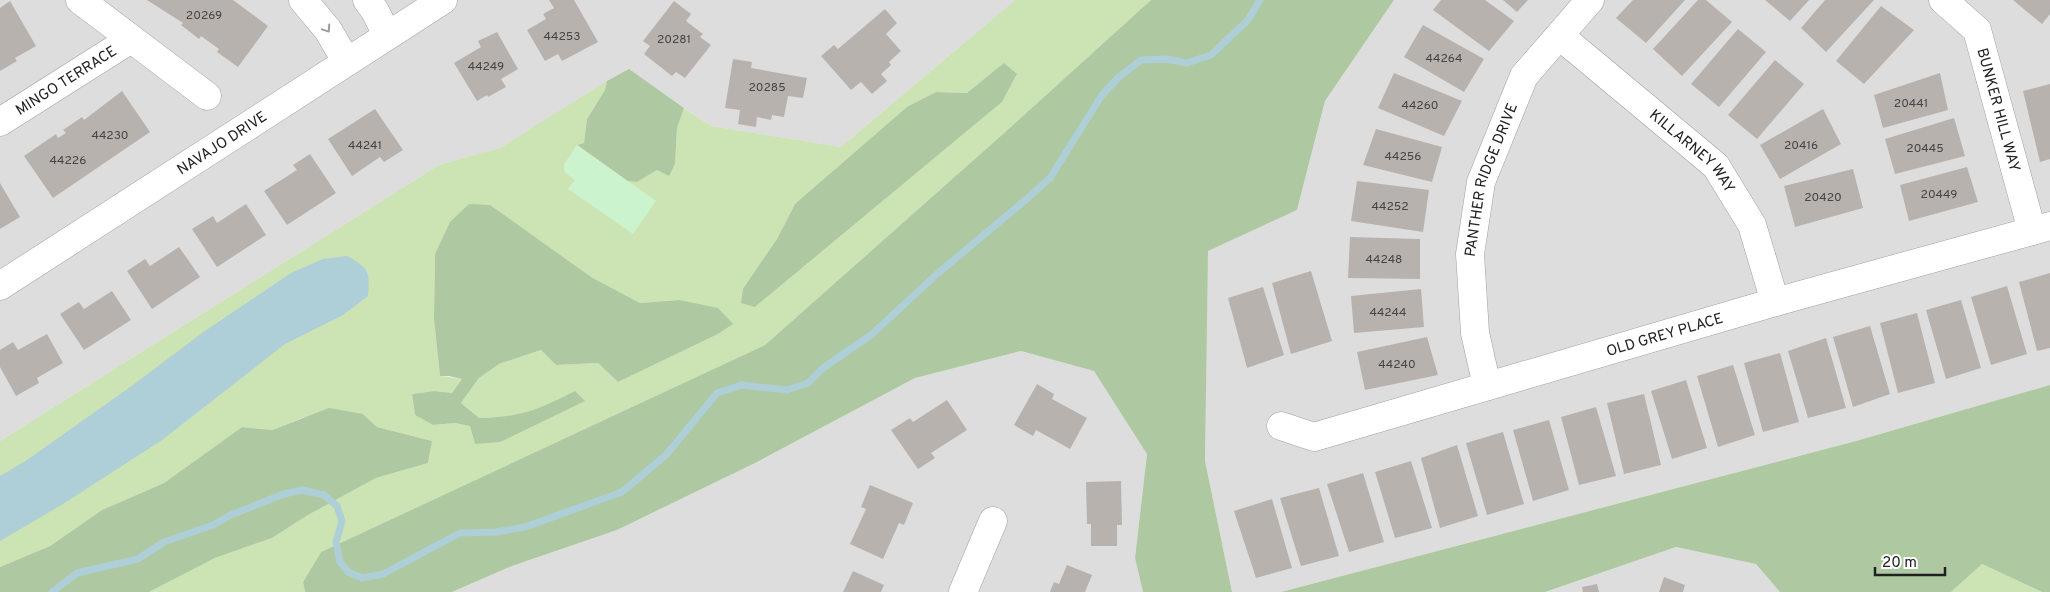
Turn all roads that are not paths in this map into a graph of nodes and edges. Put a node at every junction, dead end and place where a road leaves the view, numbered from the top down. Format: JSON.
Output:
{"nodes":[{"id":1,"x":80,"y":0,"type":"edge"},
{"id":2,"x":303,"y":0,"type":"edge"},
{"id":3,"x":367,"y":0,"type":"edge"},
{"id":4,"x":443,"y":0,"type":"edge"},
{"id":5,"x":1590,"y":0,"type":"edge"},
{"id":6,"x":1943,"y":0,"type":"edge"},
{"id":7,"x":387,"y":35,"type":"junction"},
{"id":8,"x":1560,"y":36,"type":"junction"},
{"id":9,"x":131,"y":39,"type":"junction"},
{"id":10,"x":346,"y":61,"type":"junction"},
{"id":11,"x":207,"y":96,"type":"dead end"},
{"id":12,"x":0,"y":122,"type":"edge"},
{"id":13,"x":2041,"y":229,"type":"edge"},
{"id":14,"x":0,"y":286,"type":"edge"},
{"id":15,"x":1775,"y":302,"type":"junction"},
{"id":16,"x":1487,"y":386,"type":"junction"},
{"id":17,"x":1280,"y":426,"type":"dead end"},
{"id":18,"x":993,"y":521,"type":"dead end"},
{"id":19,"x":963,"y":592,"type":"edge"}],
"edges":[{"from":1,"to":9,"type":"street"},
{"from":2,"to":10,"type":"street","one_way":true},
{"from":3,"to":7,"type":"street"},
{"from":4,"to":7,"type":"street","name":"NAVAJO DRIVE"},
{"from":5,"to":8,"type":"street","name":"PANTHER RIDGE DRIVE"},
{"from":6,"to":13,"type":"street","name":"BUNKER HILL WAY"},
{"from":7,"to":10,"type":"street","name":"NAVAJO DRIVE"},
{"from":8,"to":15,"type":"street","name":"KILLARNEY WAY"},
{"from":8,"to":16,"type":"street","name":"PANTHER RIDGE DRIVE"},
{"from":9,"to":11,"type":"street"},
{"from":9,"to":12,"type":"street","name":"MINGO TERRACE"},
{"from":10,"to":14,"type":"street","name":"NAVAJO DRIVE"},
{"from":13,"to":15,"type":"street","name":"OLD GREY PLACE"},
{"from":15,"to":16,"type":"street","name":"OLD GREY PLACE"},
{"from":16,"to":17,"type":"street","name":"OLD GREY PLACE"},
{"from":18,"to":19,"type":"street"}]}
